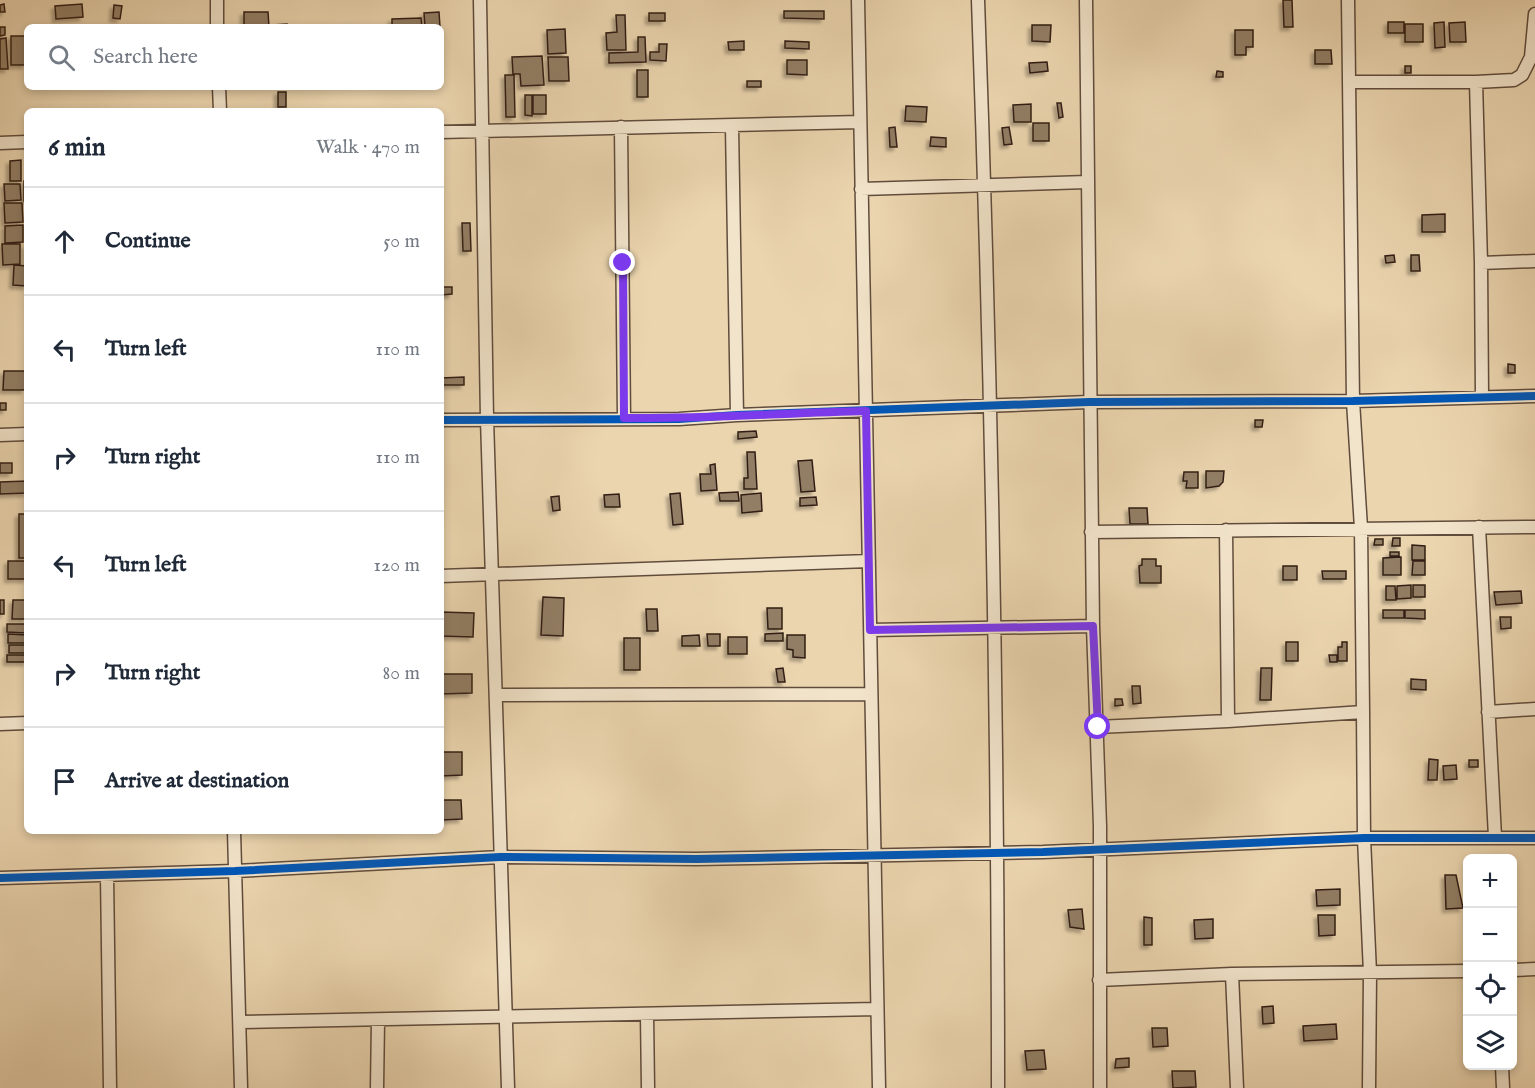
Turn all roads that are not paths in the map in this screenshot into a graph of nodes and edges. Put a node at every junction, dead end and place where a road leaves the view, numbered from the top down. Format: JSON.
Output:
{"nodes":[{"id":1,"x":217,"y":0,"type":"edge"},
{"id":2,"x":480,"y":0,"type":"edge"},
{"id":3,"x":858,"y":0,"type":"edge"},
{"id":4,"x":978,"y":0,"type":"edge"},
{"id":5,"x":1086,"y":0,"type":"edge"},
{"id":6,"x":1348,"y":0,"type":"edge"},
{"id":7,"x":1535,"y":14,"type":"edge"},
{"id":8,"x":218,"y":24,"type":"edge"},
{"id":9,"x":1350,"y":82,"type":"junction"},
{"id":10,"x":1476,"y":82,"type":"junction"},
{"id":11,"x":219,"y":90,"type":"edge"},
{"id":12,"x":220,"y":108,"type":"edge"},
{"id":13,"x":860,"y":122,"type":"junction"},
{"id":14,"x":621,"y":127,"type":"junction"},
{"id":15,"x":732,"y":127,"type":"junction"},
{"id":16,"x":482,"y":131,"type":"junction"},
{"id":17,"x":444,"y":132,"type":"edge"},
{"id":18,"x":24,"y":142,"type":"edge"},
{"id":19,"x":0,"y":143,"type":"edge"},
{"id":20,"x":1088,"y":182,"type":"junction"},
{"id":21,"x":984,"y":184,"type":"junction"},
{"id":22,"x":861,"y":189,"type":"junction"},
{"id":23,"x":1535,"y":261,"type":"edge"},
{"id":24,"x":1481,"y":263,"type":"junction"},
{"id":25,"x":1482,"y":396,"type":"junction"},
{"id":26,"x":1535,"y":396,"type":"edge"},
{"id":27,"x":1353,"y":401,"type":"junction"},
{"id":28,"x":1089,"y":402,"type":"junction"},
{"id":29,"x":991,"y":405,"type":"junction"},
{"id":30,"x":866,"y":411,"type":"junction"},
{"id":31,"x":737,"y":415,"type":"junction"},
{"id":32,"x":624,"y":418,"type":"junction"},
{"id":33,"x":487,"y":419,"type":"junction"},
{"id":34,"x":444,"y":420,"type":"edge"},
{"id":35,"x":24,"y":434,"type":"edge"},
{"id":36,"x":0,"y":435,"type":"edge"},
{"id":37,"x":1479,"y":527,"type":"junction"},
{"id":38,"x":1535,"y":527,"type":"edge"},
{"id":39,"x":1360,"y":528,"type":"junction"},
{"id":40,"x":1226,"y":530,"type":"junction"},
{"id":41,"x":1091,"y":532,"type":"junction"},
{"id":42,"x":869,"y":561,"type":"junction"},
{"id":43,"x":491,"y":574,"type":"junction"},
{"id":44,"x":444,"y":576,"type":"edge"},
{"id":45,"x":1093,"y":626,"type":"junction"},
{"id":46,"x":995,"y":628,"type":"junction"},
{"id":47,"x":870,"y":630,"type":"junction"},
{"id":48,"x":871,"y":694,"type":"junction"},
{"id":49,"x":497,"y":695,"type":"junction"},
{"id":50,"x":1535,"y":709,"type":"edge"},
{"id":51,"x":1363,"y":712,"type":"junction"},
{"id":52,"x":1488,"y":712,"type":"junction"},
{"id":53,"x":1228,"y":721,"type":"junction"},
{"id":54,"x":24,"y":723,"type":"edge"},
{"id":55,"x":0,"y":724,"type":"edge"},
{"id":56,"x":1098,"y":727,"type":"junction"},
{"id":57,"x":234,"y":834,"type":"edge"},
{"id":58,"x":1495,"y":837,"type":"junction"},
{"id":59,"x":1364,"y":838,"type":"junction"},
{"id":60,"x":1535,"y":838,"type":"edge"},
{"id":61,"x":1100,"y":849,"type":"junction"},
{"id":62,"x":998,"y":852,"type":"junction"},
{"id":63,"x":874,"y":854,"type":"junction"},
{"id":64,"x":500,"y":856,"type":"junction"},
{"id":65,"x":236,"y":871,"type":"junction"},
{"id":66,"x":107,"y":875,"type":"junction"},
{"id":67,"x":0,"y":878,"type":"edge"},
{"id":68,"x":1535,"y":969,"type":"edge"},
{"id":69,"x":1517,"y":970,"type":"edge"},
{"id":70,"x":1463,"y":971,"type":"edge"},
{"id":71,"x":1370,"y":973,"type":"junction"},
{"id":72,"x":1232,"y":974,"type":"junction"},
{"id":73,"x":1098,"y":980,"type":"junction"},
{"id":74,"x":878,"y":1009,"type":"junction"},
{"id":75,"x":647,"y":1014,"type":"junction"},
{"id":76,"x":507,"y":1017,"type":"junction"},
{"id":77,"x":378,"y":1020,"type":"junction"},
{"id":78,"x":240,"y":1022,"type":"junction"},
{"id":79,"x":1502,"y":1070,"type":"edge"},
{"id":80,"x":110,"y":1088,"type":"edge"},
{"id":81,"x":241,"y":1088,"type":"edge"},
{"id":82,"x":377,"y":1088,"type":"edge"},
{"id":83,"x":508,"y":1088,"type":"edge"},
{"id":84,"x":648,"y":1088,"type":"edge"},
{"id":85,"x":879,"y":1088,"type":"edge"},
{"id":86,"x":998,"y":1088,"type":"edge"},
{"id":87,"x":1100,"y":1088,"type":"edge"},
{"id":88,"x":1237,"y":1088,"type":"edge"},
{"id":89,"x":1369,"y":1088,"type":"edge"},
{"id":90,"x":1503,"y":1088,"type":"edge"}],
"edges":[{"from":1,"to":8,"type":"street"},
{"from":2,"to":16,"type":"street"},
{"from":3,"to":13,"type":"street"},
{"from":4,"to":21,"type":"street"},
{"from":5,"to":20,"type":"street"},
{"from":6,"to":9,"type":"street"},
{"from":7,"to":10,"type":"street"},
{"from":9,"to":10,"type":"street"},
{"from":9,"to":27,"type":"street"},
{"from":10,"to":24,"type":"street"},
{"from":11,"to":12,"type":"street"},
{"from":13,"to":15,"type":"street"},
{"from":13,"to":22,"type":"street"},
{"from":14,"to":15,"type":"street"},
{"from":14,"to":16,"type":"street"},
{"from":14,"to":32,"type":"street"},
{"from":15,"to":31,"type":"street"},
{"from":16,"to":17,"type":"street"},
{"from":16,"to":33,"type":"street"},
{"from":18,"to":19,"type":"street"},
{"from":20,"to":21,"type":"street"},
{"from":20,"to":28,"type":"street"},
{"from":21,"to":22,"type":"street"},
{"from":21,"to":29,"type":"street"},
{"from":22,"to":30,"type":"street"},
{"from":23,"to":24,"type":"street"},
{"from":24,"to":25,"type":"street"},
{"from":25,"to":26,"type":"street"},
{"from":25,"to":27,"type":"street"},
{"from":27,"to":28,"type":"street"},
{"from":27,"to":39,"type":"street"},
{"from":28,"to":29,"type":"street"},
{"from":28,"to":41,"type":"street"},
{"from":29,"to":30,"type":"street"},
{"from":29,"to":46,"type":"street"},
{"from":30,"to":31,"type":"street"},
{"from":30,"to":42,"type":"street"},
{"from":31,"to":32,"type":"street"},
{"from":32,"to":33,"type":"street"},
{"from":33,"to":34,"type":"street"},
{"from":33,"to":43,"type":"street"},
{"from":35,"to":36,"type":"street"},
{"from":37,"to":38,"type":"street"},
{"from":37,"to":39,"type":"street"},
{"from":37,"to":52,"type":"street"},
{"from":39,"to":40,"type":"street"},
{"from":39,"to":51,"type":"street"},
{"from":40,"to":41,"type":"street"},
{"from":40,"to":53,"type":"street"},
{"from":41,"to":45,"type":"street"},
{"from":42,"to":43,"type":"street"},
{"from":42,"to":47,"type":"street"},
{"from":43,"to":44,"type":"street"},
{"from":43,"to":49,"type":"street"},
{"from":45,"to":46,"type":"street"},
{"from":45,"to":56,"type":"street"},
{"from":46,"to":47,"type":"street"},
{"from":46,"to":62,"type":"street"},
{"from":47,"to":48,"type":"street"},
{"from":48,"to":49,"type":"street"},
{"from":48,"to":63,"type":"street"},
{"from":49,"to":64,"type":"street"},
{"from":50,"to":52,"type":"street"},
{"from":51,"to":53,"type":"street"},
{"from":51,"to":59,"type":"street"},
{"from":52,"to":58,"type":"street"},
{"from":53,"to":56,"type":"street"},
{"from":54,"to":55,"type":"street"},
{"from":56,"to":61,"type":"street"},
{"from":57,"to":65,"type":"street"},
{"from":58,"to":59,"type":"street"},
{"from":58,"to":60,"type":"street"},
{"from":59,"to":61,"type":"street"},
{"from":59,"to":71,"type":"street"},
{"from":61,"to":62,"type":"street"},
{"from":61,"to":73,"type":"street"},
{"from":62,"to":63,"type":"street"},
{"from":62,"to":86,"type":"street"},
{"from":63,"to":64,"type":"street"},
{"from":63,"to":74,"type":"street"},
{"from":64,"to":65,"type":"street"},
{"from":64,"to":76,"type":"street"},
{"from":65,"to":66,"type":"street"},
{"from":65,"to":78,"type":"street"},
{"from":66,"to":67,"type":"street"},
{"from":66,"to":80,"type":"street"},
{"from":68,"to":69,"type":"street"},
{"from":70,"to":71,"type":"street"},
{"from":71,"to":72,"type":"street"},
{"from":71,"to":89,"type":"street"},
{"from":72,"to":73,"type":"street"},
{"from":72,"to":88,"type":"street"},
{"from":73,"to":87,"type":"street"},
{"from":74,"to":75,"type":"street"},
{"from":74,"to":85,"type":"street"},
{"from":75,"to":76,"type":"street"},
{"from":75,"to":84,"type":"street"},
{"from":76,"to":77,"type":"street"},
{"from":76,"to":83,"type":"street"},
{"from":77,"to":78,"type":"street"},
{"from":77,"to":82,"type":"street"},
{"from":78,"to":81,"type":"street"},
{"from":79,"to":90,"type":"street"}]}
